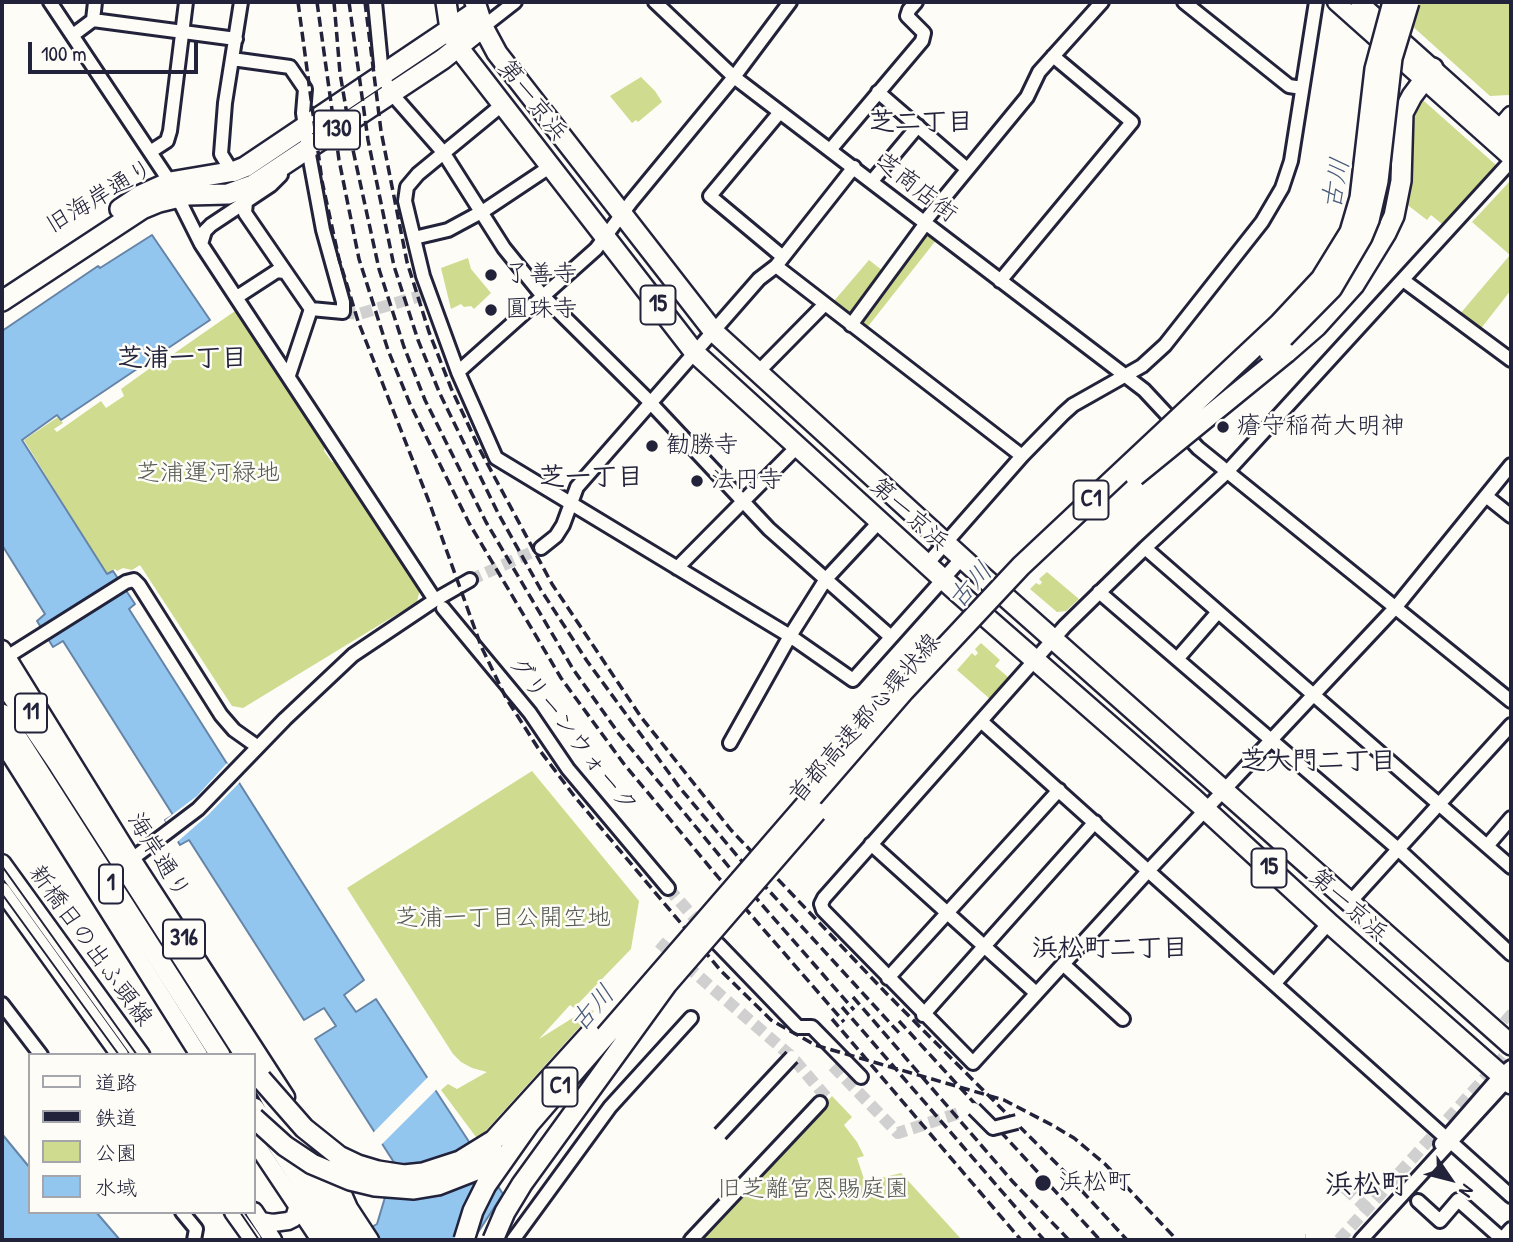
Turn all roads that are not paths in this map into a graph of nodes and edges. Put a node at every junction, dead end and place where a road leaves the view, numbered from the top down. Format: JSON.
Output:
{"nodes":[{"id":1,"x":50,"y":2,"type":"edge"},
{"id":2,"x":95,"y":2,"type":"edge"},
{"id":3,"x":186,"y":2,"type":"edge"},
{"id":4,"x":242,"y":2,"type":"edge"},
{"id":5,"x":375,"y":2,"type":"edge"},
{"id":6,"x":446,"y":2,"type":"edge"},
{"id":7,"x":515,"y":2,"type":"edge"},
{"id":8,"x":655,"y":2,"type":"edge"},
{"id":9,"x":790,"y":2,"type":"edge"},
{"id":10,"x":916,"y":2,"type":"edge"},
{"id":11,"x":1102,"y":2,"type":"edge"},
{"id":12,"x":1184,"y":2,"type":"edge"},
{"id":13,"x":1316,"y":2,"type":"edge"},
{"id":14,"x":1336,"y":2,"type":"edge"},
{"id":15,"x":1359,"y":2,"type":"edge"},
{"id":16,"x":1393,"y":2,"type":"edge"},
{"id":17,"x":1409,"y":2,"type":"edge"},
{"id":18,"x":1380,"y":8,"type":"edge"},
{"id":19,"x":481,"y":10,"type":"edge"},
{"id":20,"x":93,"y":20,"type":"junction"},
{"id":21,"x":183,"y":32,"type":"junction"},
{"id":22,"x":73,"y":35,"type":"junction"},
{"id":23,"x":236,"y":38,"type":"junction"},
{"id":24,"x":454,"y":38,"type":"junction"},
{"id":25,"x":1053,"y":56,"type":"junction"},
{"id":26,"x":232,"y":60,"type":"junction"},
{"id":27,"x":1376,"y":69,"type":"junction"},
{"id":28,"x":382,"y":75,"type":"junction"},
{"id":29,"x":734,"y":76,"type":"junction"},
{"id":30,"x":1302,"y":88,"type":"junction"},
{"id":31,"x":1421,"y":90,"type":"junction"},
{"id":32,"x":878,"y":92,"type":"junction"},
{"id":33,"x":392,"y":94,"type":"junction"},
{"id":34,"x":503,"y":104,"type":"junction"},
{"id":35,"x":780,"y":112,"type":"junction"},
{"id":36,"x":1511,"y":115,"type":"edge"},
{"id":37,"x":918,"y":126,"type":"junction"},
{"id":38,"x":305,"y":127,"type":"junction"},
{"id":39,"x":1500,"y":135,"type":"edge"},
{"id":40,"x":308,"y":149,"type":"junction"},
{"id":41,"x":830,"y":149,"type":"junction"},
{"id":42,"x":150,"y":152,"type":"junction"},
{"id":43,"x":443,"y":152,"type":"junction"},
{"id":44,"x":1511,"y":160,"type":"edge"},
{"id":45,"x":551,"y":166,"type":"junction"},
{"id":46,"x":854,"y":167,"type":"junction"},
{"id":47,"x":967,"y":169,"type":"junction"},
{"id":48,"x":230,"y":172,"type":"junction"},
{"id":49,"x":872,"y":181,"type":"junction"},
{"id":50,"x":174,"y":190,"type":"junction"},
{"id":51,"x":246,"y":202,"type":"junction"},
{"id":52,"x":481,"y":212,"type":"junction"},
{"id":53,"x":622,"y":214,"type":"junction"},
{"id":54,"x":924,"y":224,"type":"junction"},
{"id":55,"x":606,"y":236,"type":"junction"},
{"id":56,"x":414,"y":238,"type":"junction"},
{"id":57,"x":201,"y":244,"type":"junction"},
{"id":58,"x":780,"y":262,"type":"junction"},
{"id":59,"x":284,"y":272,"type":"junction"},
{"id":60,"x":1403,"y":280,"type":"junction"},
{"id":61,"x":1000,"y":281,"type":"junction"},
{"id":62,"x":2,"y":286,"type":"edge"},
{"id":63,"x":542,"y":295,"type":"junction"},
{"id":64,"x":237,"y":297,"type":"junction"},
{"id":65,"x":2,"y":301,"type":"edge"},
{"id":66,"x":824,"y":305,"type":"junction"},
{"id":67,"x":311,"y":309,"type":"junction"},
{"id":68,"x":850,"y":325,"type":"junction"},
{"id":69,"x":714,"y":332,"type":"junction"},
{"id":70,"x":695,"y":353,"type":"junction"},
{"id":71,"x":1511,"y":359,"type":"edge"},
{"id":72,"x":458,"y":372,"type":"junction"},
{"id":73,"x":758,"y":372,"type":"junction"},
{"id":74,"x":289,"y":375,"type":"junction"},
{"id":75,"x":1125,"y":375,"type":"junction"},
{"id":76,"x":651,"y":404,"type":"junction"},
{"id":77,"x":796,"y":448,"type":"junction"},
{"id":78,"x":1022,"y":456,"type":"junction"},
{"id":79,"x":1511,"y":464,"type":"edge"},
{"id":80,"x":1227,"y":472,"type":"junction"},
{"id":81,"x":1135,"y":476,"type":"junction"},
{"id":82,"x":1486,"y":496,"type":"junction"},
{"id":83,"x":570,"y":501,"type":"junction"},
{"id":84,"x":743,"y":501,"type":"junction"},
{"id":85,"x":1511,"y":516,"type":"edge"},
{"id":86,"x":880,"y":521,"type":"junction"},
{"id":87,"x":945,"y":543,"type":"junction"},
{"id":88,"x":541,"y":548,"type":"tunnel mouth"},
{"id":89,"x":1145,"y":548,"type":"junction"},
{"id":90,"x":962,"y":558,"type":"junction"},
{"id":91,"x":927,"y":564,"type":"junction"},
{"id":92,"x":677,"y":568,"type":"junction"},
{"id":93,"x":826,"y":579,"type":"junction"},
{"id":94,"x":943,"y":579,"type":"junction"},
{"id":95,"x":470,"y":580,"type":"tunnel mouth"},
{"id":96,"x":1099,"y":592,"type":"junction"},
{"id":97,"x":439,"y":604,"type":"junction"},
{"id":98,"x":1395,"y":608,"type":"junction"},
{"id":99,"x":1218,"y":612,"type":"junction"},
{"id":100,"x":790,"y":636,"type":"junction"},
{"id":101,"x":891,"y":637,"type":"junction"},
{"id":102,"x":1053,"y":640,"type":"junction"},
{"id":103,"x":3,"y":657,"type":"edge"},
{"id":104,"x":1178,"y":658,"type":"junction"},
{"id":105,"x":1036,"y":661,"type":"junction"},
{"id":106,"x":2,"y":681,"type":"edge"},
{"id":107,"x":1313,"y":695,"type":"junction"},
{"id":108,"x":1511,"y":701,"type":"edge"},
{"id":109,"x":2,"y":715,"type":"edge"},
{"id":110,"x":982,"y":722,"type":"junction"},
{"id":111,"x":1511,"y":725,"type":"edge"},
{"id":112,"x":2,"y":734,"type":"edge"},
{"id":113,"x":1272,"y":740,"type":"junction"},
{"id":114,"x":2,"y":742,"type":"edge"},
{"id":115,"x":730,"y":743,"type":"dead end"},
{"id":116,"x":258,"y":747,"type":"junction"},
{"id":117,"x":59,"y":765,"type":"junction"},
{"id":118,"x":1059,"y":790,"type":"junction"},
{"id":119,"x":1226,"y":790,"type":"junction"},
{"id":120,"x":1440,"y":804,"type":"junction"},
{"id":121,"x":1206,"y":810,"type":"junction"},
{"id":122,"x":1511,"y":818,"type":"edge"},
{"id":123,"x":1095,"y":822,"type":"junction"},
{"id":124,"x":872,"y":844,"type":"junction"},
{"id":125,"x":1487,"y":846,"type":"junction"},
{"id":126,"x":1398,"y":849,"type":"junction"},
{"id":127,"x":132,"y":859,"type":"junction"},
{"id":128,"x":81,"y":860,"type":"junction"},
{"id":129,"x":2,"y":863,"type":"edge"},
{"id":130,"x":1511,"y":867,"type":"edge"},
{"id":131,"x":1149,"y":870,"type":"junction"},
{"id":132,"x":668,"y":888,"type":"tunnel mouth"},
{"id":133,"x":2,"y":891,"type":"edge"},
{"id":134,"x":1351,"y":901,"type":"junction"},
{"id":135,"x":948,"y":913,"type":"junction"},
{"id":136,"x":1329,"y":923,"type":"junction"},
{"id":137,"x":718,"y":944,"type":"dead end"},
{"id":138,"x":985,"y":946,"type":"junction"},
{"id":139,"x":679,"y":949,"type":"junction"},
{"id":140,"x":1511,"y":954,"type":"edge"},
{"id":141,"x":1063,"y":964,"type":"junction"},
{"id":142,"x":888,"y":978,"type":"junction"},
{"id":143,"x":1275,"y":983,"type":"junction"},
{"id":144,"x":667,"y":984,"type":"junction"},
{"id":145,"x":1037,"y":993,"type":"junction"},
{"id":146,"x":2,"y":1004,"type":"edge"},
{"id":147,"x":923,"y":1015,"type":"junction"},
{"id":148,"x":691,"y":1018,"type":"dead end"},
{"id":149,"x":1123,"y":1019,"type":"dead end"},
{"id":150,"x":1511,"y":1045,"type":"edge"},
{"id":151,"x":39,"y":1053,"type":"edge"},
{"id":152,"x":119,"y":1053,"type":"edge"},
{"id":153,"x":140,"y":1053,"type":"edge"},
{"id":154,"x":198,"y":1053,"type":"edge"},
{"id":155,"x":205,"y":1053,"type":"edge"},
{"id":156,"x":219,"y":1053,"type":"edge"},
{"id":157,"x":244,"y":1053,"type":"edge"},
{"id":158,"x":792,"y":1057,"type":"dead end"},
{"id":159,"x":257,"y":1074,"type":"edge"},
{"id":160,"x":861,"y":1077,"type":"dead end"},
{"id":161,"x":1509,"y":1077,"type":"edge"},
{"id":162,"x":820,"y":1103,"type":"dead end"},
{"id":163,"x":974,"y":1109,"type":"dead end"},
{"id":164,"x":256,"y":1111,"type":"edge"},
{"id":165,"x":256,"y":1120,"type":"edge"},
{"id":166,"x":1017,"y":1122,"type":"dead end"},
{"id":167,"x":720,"y":1134,"type":"dead end"},
{"id":168,"x":1449,"y":1140,"type":"junction"},
{"id":169,"x":256,"y":1144,"type":"edge"},
{"id":170,"x":1511,"y":1196,"type":"edge"},
{"id":171,"x":1418,"y":1201,"type":"dead end"},
{"id":172,"x":297,"y":1208,"type":"junction"},
{"id":173,"x":185,"y":1214,"type":"edge"},
{"id":174,"x":234,"y":1214,"type":"edge"},
{"id":175,"x":257,"y":1216,"type":"edge"},
{"id":176,"x":1511,"y":1229,"type":"edge"},
{"id":177,"x":363,"y":1237,"type":"edge"},
{"id":178,"x":194,"y":1240,"type":"edge"},
{"id":179,"x":253,"y":1240,"type":"edge"},
{"id":180,"x":274,"y":1240,"type":"edge"},
{"id":181,"x":320,"y":1240,"type":"edge"},
{"id":182,"x":339,"y":1240,"type":"edge"},
{"id":183,"x":464,"y":1240,"type":"edge"},
{"id":184,"x":493,"y":1240,"type":"edge"},
{"id":185,"x":513,"y":1240,"type":"edge"},
{"id":186,"x":691,"y":1240,"type":"edge"},
{"id":187,"x":1361,"y":1240,"type":"edge"},
{"id":188,"x":1502,"y":1240,"type":"edge"}],
"edges":[{"from":1,"to":22,"type":"street"},
{"from":2,"to":20,"type":"street"},
{"from":3,"to":21,"type":"street"},
{"from":4,"to":23,"type":"street"},
{"from":5,"to":28,"type":"street"},
{"from":6,"to":24,"type":"highway","name":"第一京浜","number":"15"},
{"from":7,"to":19,"type":"street"},
{"from":8,"to":29,"type":"street","name":"芝商店街"},
{"from":9,"to":29,"type":"street"},
{"from":10,"to":32,"type":"street"},
{"from":11,"to":25,"type":"street"},
{"from":12,"to":30,"type":"street"},
{"from":13,"to":30,"type":"street"},
{"from":14,"to":31,"type":"main road","bridge":true},
{"from":15,"to":18,"type":"main road"},
{"from":16,"to":27,"type":"highway","name":"首都高速都心環状線","number":"C1","bridge":true},
{"from":17,"to":81,"type":"highway","name":"首都高速都心環状線","number":"C1","bridge":true},
{"from":18,"to":27,"type":"highway","bridge":true},
{"from":18,"to":31,"type":"main road","bridge":true},
{"from":19,"to":24,"type":"highway","name":"旧海岸通り","number":"130"},
{"from":19,"to":53,"type":"highway","name":"第一京浜","number":"15"},
{"from":20,"to":21,"type":"street"},
{"from":20,"to":22,"type":"street"},
{"from":21,"to":23,"type":"street"},
{"from":21,"to":42,"type":"street"},
{"from":22,"to":42,"type":"street"},
{"from":23,"to":26,"type":"street"},
{"from":24,"to":28,"type":"highway","name":"旧海岸通り","number":"130"},
{"from":24,"to":33,"type":"highway","name":"旧海岸通り","number":"130"},
{"from":24,"to":34,"type":"highway","name":"第一京浜","number":"15"},
{"from":25,"to":47,"type":"street"},
{"from":25,"to":61,"type":"street"},
{"from":26,"to":38,"type":"street"},
{"from":26,"to":48,"type":"street"},
{"from":27,"to":139,"type":"highway","name":"首都高速都心環状線","number":"C1","bridge":true},
{"from":28,"to":33,"type":"street"},
{"from":28,"to":38,"type":"highway","name":"旧海岸通り","number":"130"},
{"from":29,"to":35,"type":"street","name":"芝商店街"},
{"from":29,"to":53,"type":"street"},
{"from":30,"to":75,"type":"street"},
{"from":31,"to":39,"type":"main road"},
{"from":31,"to":39,"type":"main road"},
{"from":31,"to":81,"type":"highway","number":"C1","bridge":true},
{"from":32,"to":37,"type":"street"},
{"from":32,"to":41,"type":"street"},
{"from":33,"to":40,"type":"highway","name":"旧海岸通り","number":"130"},
{"from":33,"to":43,"type":"street"},
{"from":34,"to":43,"type":"street"},
{"from":34,"to":45,"type":"highway","name":"第一京浜","number":"15"},
{"from":35,"to":41,"type":"street","name":"芝商店街"},
{"from":35,"to":58,"type":"street"},
{"from":36,"to":39,"type":"main road"},
{"from":37,"to":47,"type":"street"},
{"from":37,"to":49,"type":"street"},
{"from":38,"to":40,"type":"street"},
{"from":38,"to":48,"type":"highway","name":"旧海岸通り","number":"130"},
{"from":39,"to":44,"type":"main road"},
{"from":40,"to":48,"type":"street"},
{"from":40,"to":50,"type":"highway","name":"旧海岸通り","number":"130"},
{"from":40,"to":51,"type":"street"},
{"from":40,"to":67,"type":"street"},
{"from":41,"to":46,"type":"street","name":"芝商店街"},
{"from":42,"to":50,"type":"street"},
{"from":43,"to":52,"type":"street"},
{"from":43,"to":56,"type":"street"},
{"from":44,"to":60,"type":"street"},
{"from":45,"to":52,"type":"street"},
{"from":45,"to":55,"type":"highway","name":"第一京浜","number":"15"},
{"from":46,"to":49,"type":"street","name":"芝商店街"},
{"from":46,"to":58,"type":"street"},
{"from":47,"to":54,"type":"street"},
{"from":48,"to":50,"type":"highway","name":"旧海岸通り","number":"130"},
{"from":49,"to":54,"type":"street","name":"芝商店街"},
{"from":50,"to":57,"type":"street","name":"旧海岸通り"},
{"from":50,"to":62,"type":"highway","name":"旧海岸通り","number":"130"},
{"from":50,"to":65,"type":"highway","name":"旧海岸通り","number":"130"},
{"from":51,"to":57,"type":"street"},
{"from":51,"to":59,"type":"street"},
{"from":52,"to":56,"type":"street"},
{"from":52,"to":63,"type":"street"},
{"from":53,"to":55,"type":"street"},
{"from":53,"to":69,"type":"highway","name":"第一京浜","number":"15"},
{"from":54,"to":61,"type":"street","name":"芝商店街"},
{"from":54,"to":68,"type":"street"},
{"from":55,"to":63,"type":"street"},
{"from":55,"to":70,"type":"highway","name":"第一京浜","number":"15"},
{"from":56,"to":72,"type":"street"},
{"from":57,"to":64,"type":"street","name":"旧海岸通り"},
{"from":58,"to":66,"type":"street"},
{"from":58,"to":69,"type":"street"},
{"from":59,"to":64,"type":"street"},
{"from":59,"to":67,"type":"street"},
{"from":60,"to":71,"type":"street"},
{"from":60,"to":80,"type":"street"},
{"from":61,"to":75,"type":"street","name":"芝商店街"},
{"from":63,"to":72,"type":"street"},
{"from":63,"to":76,"type":"street"},
{"from":64,"to":74,"type":"street","name":"旧海岸通り"},
{"from":66,"to":68,"type":"street"},
{"from":66,"to":73,"type":"street"},
{"from":67,"to":74,"type":"street"},
{"from":68,"to":78,"type":"street"},
{"from":69,"to":70,"type":"street"},
{"from":69,"to":73,"type":"highway","name":"第一京浜","number":"15"},
{"from":70,"to":76,"type":"street"},
{"from":70,"to":77,"type":"highway","name":"第一京浜","number":"15"},
{"from":72,"to":83,"type":"street"},
{"from":73,"to":87,"type":"highway","name":"第一京浜","number":"15"},
{"from":74,"to":97,"type":"street","name":"旧海岸通り"},
{"from":75,"to":78,"type":"street"},
{"from":75,"to":80,"type":"street","name":"芝商店街","bridge":true},
{"from":76,"to":83,"type":"street"},
{"from":76,"to":84,"type":"street"},
{"from":77,"to":84,"type":"street"},
{"from":77,"to":86,"type":"highway","name":"第一京浜","number":"15"},
{"from":78,"to":87,"type":"street"},
{"from":79,"to":82,"type":"street"},
{"from":80,"to":89,"type":"street"},
{"from":80,"to":98,"type":"street","name":"芝商店街"},
{"from":81,"to":144,"type":"highway","name":"首都高速都心環状線","number":"C1","bridge":true},
{"from":82,"to":85,"type":"street"},
{"from":82,"to":98,"type":"street"},
{"from":83,"to":88,"type":"street"},
{"from":83,"to":92,"type":"street"},
{"from":84,"to":92,"type":"street"},
{"from":84,"to":93,"type":"street"},
{"from":86,"to":91,"type":"highway","name":"第一京浜","number":"15"},
{"from":86,"to":93,"type":"street"},
{"from":87,"to":90,"type":"highway","name":"第一京浜","number":"15"},
{"from":87,"to":91,"type":"street"},
{"from":89,"to":96,"type":"street"},
{"from":89,"to":99,"type":"street"},
{"from":90,"to":94,"type":"street"},
{"from":90,"to":102,"type":"highway","name":"第一京浜","number":"15"},
{"from":91,"to":94,"type":"highway","name":"第一京浜","number":"15"},
{"from":92,"to":100,"type":"street"},
{"from":93,"to":100,"type":"street"},
{"from":93,"to":101,"type":"street"},
{"from":94,"to":101,"type":"street"},
{"from":94,"to":105,"type":"highway","name":"第一京浜","number":"15"},
{"from":95,"to":97,"type":"street"},
{"from":96,"to":102,"type":"street"},
{"from":96,"to":104,"type":"street"},
{"from":97,"to":116,"type":"street"},
{"from":97,"to":132,"type":"street","name":"グリーンウォーク"},
{"from":98,"to":107,"type":"street"},
{"from":98,"to":108,"type":"street","name":"芝商店街"},
{"from":99,"to":104,"type":"street"},
{"from":99,"to":107,"type":"street"},
{"from":100,"to":101,"type":"street"},
{"from":100,"to":115,"type":"street"},
{"from":102,"to":105,"type":"street"},
{"from":102,"to":119,"type":"highway","name":"第一京浜","number":"15"},
{"from":103,"to":116,"type":"street"},
{"from":103,"to":117,"type":"highway","number":"11"},
{"from":103,"to":127,"type":"main road","name":"海岸通り","number":"316"},
{"from":104,"to":113,"type":"street"},
{"from":105,"to":110,"type":"street"},
{"from":105,"to":121,"type":"highway","name":"第一京浜","number":"15"},
{"from":106,"to":117,"type":"highway","number":"1"},
{"from":107,"to":113,"type":"street"},
{"from":107,"to":120,"type":"street"},
{"from":109,"to":128,"type":"highway"},
{"from":109,"to":156,"type":"highway","number":"1"},
{"from":110,"to":118,"type":"street"},
{"from":110,"to":124,"type":"street"},
{"from":111,"to":120,"type":"street"},
{"from":112,"to":128,"type":"highway"},
{"from":113,"to":119,"type":"street"},
{"from":113,"to":126,"type":"street"},
{"from":114,"to":154,"type":"main road","number":"316"},
{"from":116,"to":127,"type":"street"},
{"from":117,"to":157,"type":"highway","number":"1"},
{"from":118,"to":123,"type":"street"},
{"from":118,"to":135,"type":"street"},
{"from":119,"to":121,"type":"street"},
{"from":119,"to":134,"type":"highway","name":"第一京浜","number":"15"},
{"from":120,"to":125,"type":"street"},
{"from":120,"to":126,"type":"street"},
{"from":121,"to":131,"type":"street"},
{"from":121,"to":136,"type":"highway","name":"第一京浜","number":"15"},
{"from":122,"to":125,"type":"street"},
{"from":123,"to":131,"type":"street"},
{"from":123,"to":138,"type":"street"},
{"from":124,"to":135,"type":"street"},
{"from":124,"to":142,"type":"street"},
{"from":125,"to":130,"type":"street"},
{"from":126,"to":134,"type":"street"},
{"from":126,"to":140,"type":"street"},
{"from":127,"to":177,"type":"main road","name":"海岸通り","number":"316"},
{"from":128,"to":155,"type":"highway"},
{"from":129,"to":153,"type":"main road","name":"新橋日の出ふ頭線"},
{"from":131,"to":141,"type":"street"},
{"from":131,"to":143,"type":"street"},
{"from":133,"to":152,"type":"main road","name":"新橋日の出ふ頭線"},
{"from":134,"to":150,"type":"highway","name":"第一京浜","number":"15"},
{"from":135,"to":138,"type":"street"},
{"from":135,"to":142,"type":"street"},
{"from":136,"to":143,"type":"street"},
{"from":136,"to":161,"type":"highway","name":"第一京浜","number":"15"},
{"from":137,"to":160,"type":"street"},
{"from":138,"to":145,"type":"street"},
{"from":138,"to":147,"type":"street"},
{"from":139,"to":159,"type":"highway","name":"首都高速都心環状線","bridge":true},
{"from":139,"to":183,"type":"highway","name":"首都高速都心環状線","number":"C1","bridge":true},
{"from":141,"to":145,"type":"street"},
{"from":141,"to":149,"type":"street"},
{"from":142,"to":147,"type":"street"},
{"from":143,"to":168,"type":"street"},
{"from":144,"to":165,"type":"highway","bridge":true},
{"from":144,"to":184,"type":"highway","name":"首都高速都心環状線","number":"C1","bridge":true},
{"from":145,"to":147,"type":"street"},
{"from":146,"to":151,"type":"street"},
{"from":148,"to":185,"type":"street"},
{"from":158,"to":167,"type":"street","bridge":true},
{"from":159,"to":177,"type":"highway","name":"首都高速都心環状線","bridge":true},
{"from":161,"to":168,"type":"street"},
{"from":162,"to":186,"type":"street"},
{"from":163,"to":166,"type":"street","bridge":true},
{"from":164,"to":182,"type":"highway","bridge":true},
{"from":168,"to":170,"type":"street"},
{"from":168,"to":187,"type":"street"},
{"from":169,"to":172,"type":"main road"},
{"from":171,"to":188,"type":"street"},
{"from":172,"to":175,"type":"main road"},
{"from":172,"to":181,"type":"main road"},
{"from":173,"to":178,"type":"street"},
{"from":174,"to":179,"type":"main road"},
{"from":175,"to":180,"type":"main road"},
{"from":176,"to":188,"type":"street"}]}
